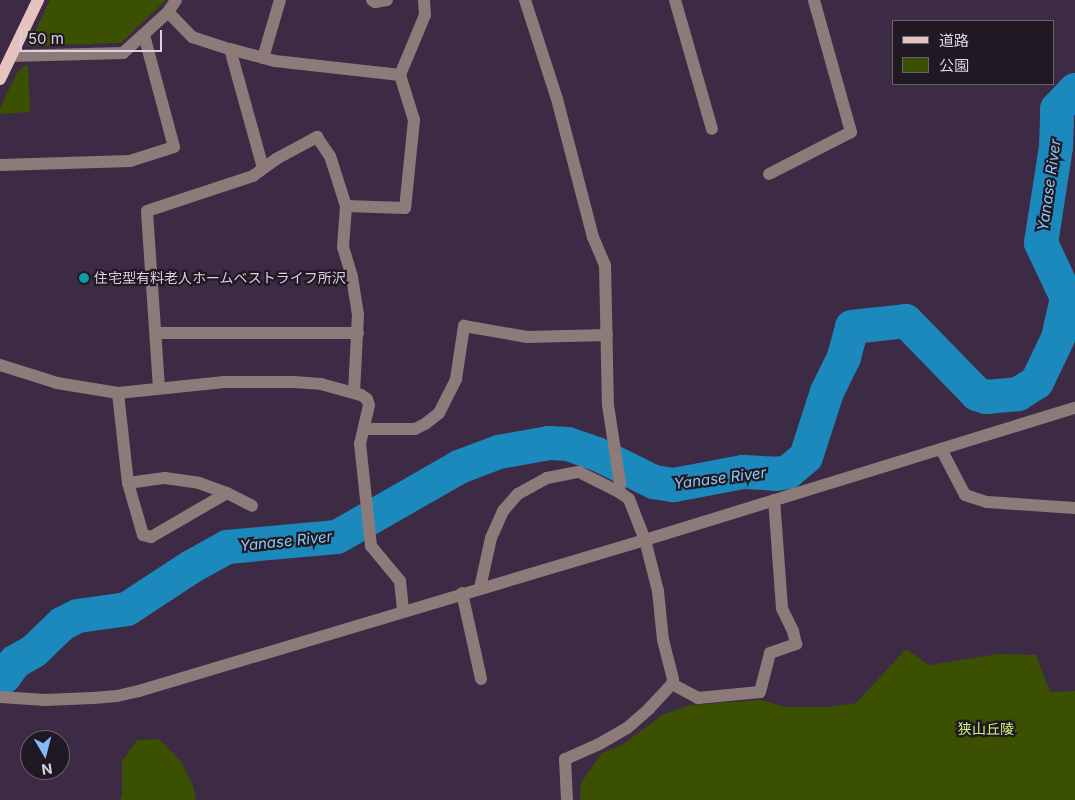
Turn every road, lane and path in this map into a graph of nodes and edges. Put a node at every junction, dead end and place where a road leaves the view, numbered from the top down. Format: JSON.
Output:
{"nodes":[{"id":1,"x":38,"y":0,"type":"edge"},
{"id":2,"x":176,"y":0,"type":"edge"},
{"id":3,"x":280,"y":0,"type":"edge"},
{"id":4,"x":372,"y":0,"type":"edge"},
{"id":5,"x":387,"y":0,"type":"edge"},
{"id":6,"x":424,"y":0,"type":"edge"},
{"id":7,"x":525,"y":0,"type":"edge"},
{"id":8,"x":675,"y":0,"type":"edge"},
{"id":9,"x":814,"y":0,"type":"edge"},
{"id":10,"x":168,"y":12,"type":"junction"},
{"id":11,"x":144,"y":35,"type":"junction"},
{"id":12,"x":230,"y":49,"type":"junction"},
{"id":13,"x":11,"y":56,"type":"junction"},
{"id":14,"x":263,"y":58,"type":"junction"},
{"id":15,"x":400,"y":75,"type":"junction"},
{"id":16,"x":0,"y":79,"type":"edge"},
{"id":17,"x":712,"y":129,"type":"dead end"},
{"id":18,"x":0,"y":165,"type":"edge"},
{"id":19,"x":263,"y":168,"type":"junction"},
{"id":20,"x":769,"y":174,"type":"dead end"},
{"id":21,"x":346,"y":206,"type":"junction"},
{"id":22,"x":156,"y":333,"type":"junction"},
{"id":23,"x":358,"y":333,"type":"junction"},
{"id":24,"x":607,"y":334,"type":"junction"},
{"id":25,"x":0,"y":365,"type":"edge"},
{"id":26,"x":159,"y":388,"type":"junction"},
{"id":27,"x":354,"y":392,"type":"junction"},
{"id":28,"x":118,"y":393,"type":"junction"},
{"id":29,"x":1075,"y":408,"type":"edge"},
{"id":30,"x":364,"y":429,"type":"junction"},
{"id":31,"x":941,"y":449,"type":"junction"},
{"id":32,"x":128,"y":483,"type":"junction"},
{"id":33,"x":620,"y":488,"type":"junction"},
{"id":34,"x":227,"y":493,"type":"junction"},
{"id":35,"x":774,"y":500,"type":"junction"},
{"id":36,"x":252,"y":506,"type":"dead end"},
{"id":37,"x":1075,"y":508,"type":"edge"},
{"id":38,"x":645,"y":540,"type":"junction"},
{"id":39,"x":480,"y":588,"type":"junction"},
{"id":40,"x":462,"y":593,"type":"junction"},
{"id":41,"x":403,"y":612,"type":"junction"},
{"id":42,"x":481,"y":679,"type":"dead end"},
{"id":43,"x":672,"y":684,"type":"junction"},
{"id":44,"x":0,"y":697,"type":"edge"},
{"id":45,"x":567,"y":800,"type":"edge"}],
"edges":[{"from":1,"to":13,"type":"main road"},
{"from":2,"to":10,"type":"street"},
{"from":3,"to":14,"type":"street"},
{"from":4,"to":5,"type":"street"},
{"from":6,"to":15,"type":"street"},
{"from":7,"to":24,"type":"street"},
{"from":8,"to":17,"type":"street"},
{"from":9,"to":20,"type":"street"},
{"from":10,"to":11,"type":"street"},
{"from":10,"to":12,"type":"street"},
{"from":11,"to":13,"type":"street"},
{"from":11,"to":18,"type":"street"},
{"from":12,"to":14,"type":"street"},
{"from":12,"to":19,"type":"street"},
{"from":13,"to":16,"type":"main road"},
{"from":14,"to":15,"type":"street"},
{"from":15,"to":21,"type":"street"},
{"from":19,"to":21,"type":"street"},
{"from":19,"to":22,"type":"street"},
{"from":21,"to":23,"type":"street"},
{"from":22,"to":23,"type":"street"},
{"from":22,"to":26,"type":"street"},
{"from":23,"to":27,"type":"street"},
{"from":24,"to":30,"type":"street"},
{"from":24,"to":33,"type":"street"},
{"from":25,"to":28,"type":"street"},
{"from":26,"to":27,"type":"street"},
{"from":26,"to":28,"type":"street"},
{"from":27,"to":30,"type":"street"},
{"from":28,"to":32,"type":"street"},
{"from":29,"to":31,"type":"street"},
{"from":30,"to":41,"type":"street"},
{"from":31,"to":35,"type":"street"},
{"from":31,"to":37,"type":"street"},
{"from":32,"to":34,"type":"street"},
{"from":32,"to":34,"type":"street"},
{"from":33,"to":38,"type":"street"},
{"from":33,"to":39,"type":"street"},
{"from":34,"to":36,"type":"street"},
{"from":35,"to":38,"type":"street"},
{"from":35,"to":43,"type":"street"},
{"from":38,"to":39,"type":"street"},
{"from":38,"to":43,"type":"street"},
{"from":39,"to":40,"type":"street"},
{"from":40,"to":41,"type":"street"},
{"from":40,"to":42,"type":"street"},
{"from":41,"to":44,"type":"street"},
{"from":43,"to":45,"type":"street"}]}
